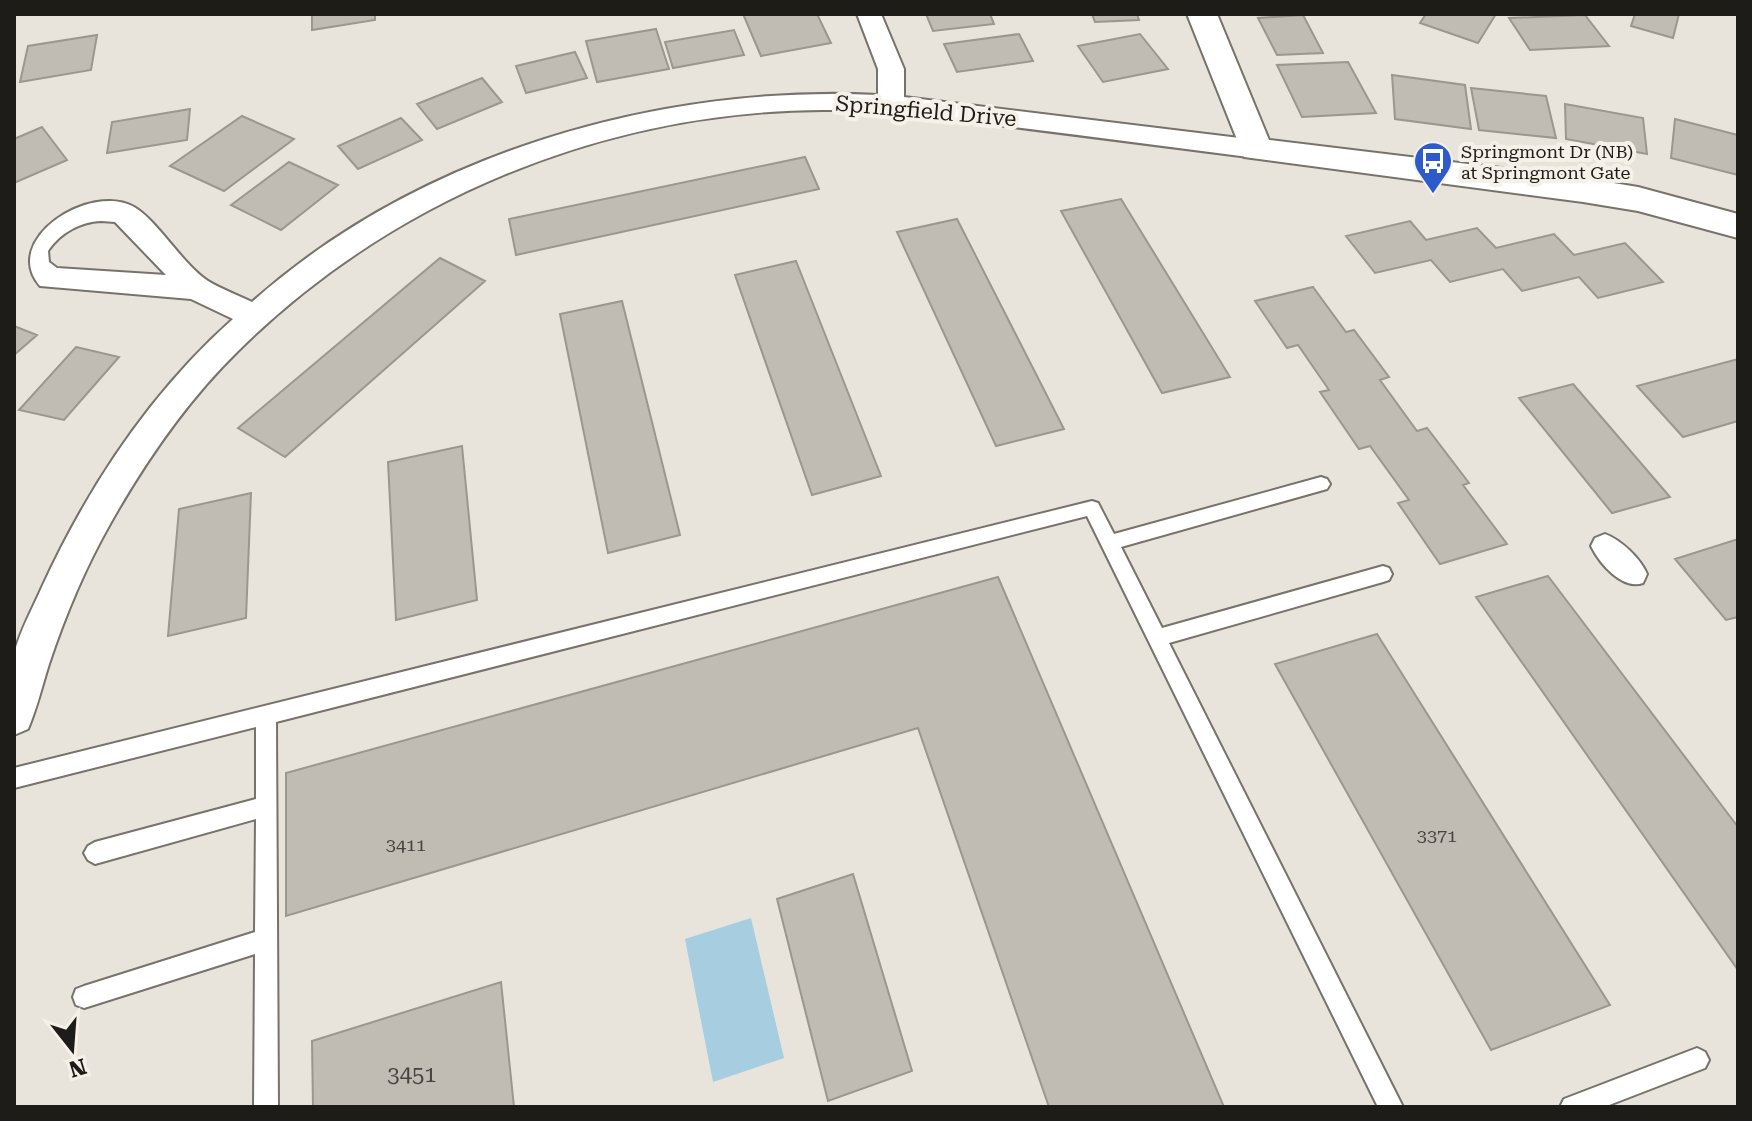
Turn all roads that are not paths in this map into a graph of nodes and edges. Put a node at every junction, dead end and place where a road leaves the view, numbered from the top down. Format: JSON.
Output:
{"nodes":[{"id":1,"x":869,"y":14,"type":"edge"},
{"id":2,"x":1202,"y":14,"type":"edge"},
{"id":3,"x":891,"y":103,"type":"junction"},
{"id":4,"x":1256,"y":149,"type":"junction"},
{"id":5,"x":1738,"y":226,"type":"edge"},
{"id":6,"x":196,"y":288,"type":"junction"},
{"id":7,"x":255,"y":316,"type":"junction"},
{"id":8,"x":1321,"y":484,"type":"dead end"},
{"id":9,"x":1109,"y":543,"type":"junction"},
{"id":10,"x":1605,"y":546,"type":"dead end"},
{"id":11,"x":1383,"y":574,"type":"dead end"},
{"id":12,"x":1633,"y":574,"type":"dead end"},
{"id":13,"x":1157,"y":638,"type":"junction"},
{"id":14,"x":14,"y":716,"type":"edge"},
{"id":15,"x":266,"y":716,"type":"junction"},
{"id":16,"x":14,"y":778,"type":"edge"},
{"id":17,"x":266,"y":806,"type":"junction"},
{"id":18,"x":95,"y":853,"type":"dead end"},
{"id":19,"x":267,"y":939,"type":"junction"},
{"id":20,"x":84,"y":997,"type":"dead end"},
{"id":21,"x":1697,"y":1060,"type":"dead end"},
{"id":22,"x":266,"y":1107,"type":"edge"},
{"id":23,"x":1391,"y":1107,"type":"edge"},
{"id":24,"x":1572,"y":1107,"type":"edge"}],
"edges":[{"from":1,"to":3,"type":"street"},
{"from":2,"to":4,"type":"street"},
{"from":3,"to":4,"type":"street","name":"Springfield Drive"},
{"from":3,"to":7,"type":"street","name":"Springfield Drive"},
{"from":4,"to":5,"type":"street"},
{"from":6,"to":6,"type":"street"},
{"from":6,"to":7,"type":"street"},
{"from":7,"to":14,"type":"street","name":"Springfield Drive"},
{"from":8,"to":9,"type":"lane"},
{"from":9,"to":13,"type":"lane"},
{"from":9,"to":15,"type":"lane"},
{"from":10,"to":12,"type":"street"},
{"from":11,"to":13,"type":"lane"},
{"from":13,"to":23,"type":"lane"},
{"from":15,"to":16,"type":"lane"},
{"from":15,"to":17,"type":"lane"},
{"from":17,"to":18,"type":"lane"},
{"from":17,"to":19,"type":"lane"},
{"from":19,"to":20,"type":"lane"},
{"from":19,"to":22,"type":"lane"},
{"from":21,"to":24,"type":"lane"}]}
